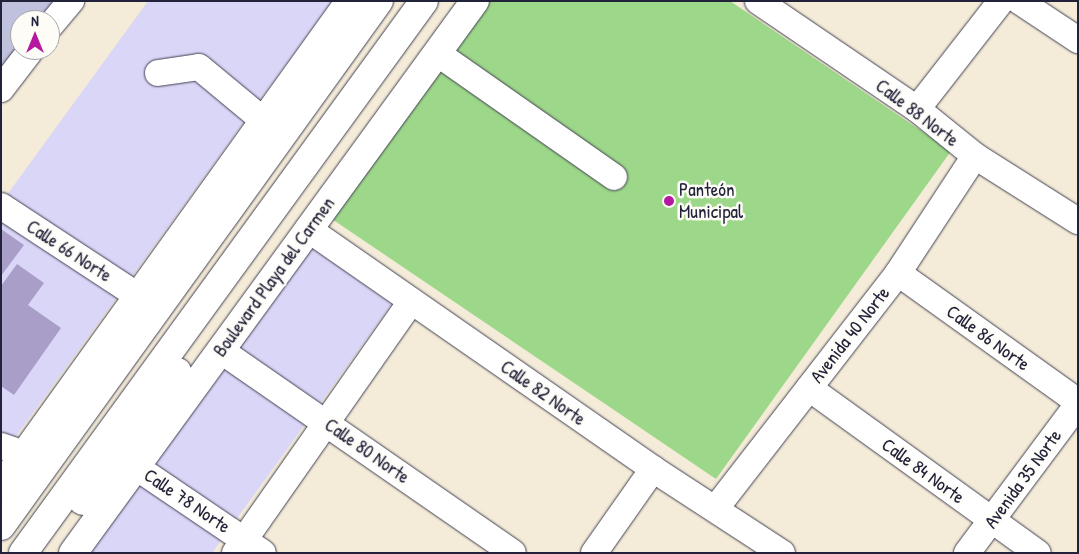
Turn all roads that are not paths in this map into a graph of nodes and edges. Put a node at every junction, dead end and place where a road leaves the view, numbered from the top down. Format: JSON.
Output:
{"nodes":[{"id":1,"x":70,"y":1,"type":"edge"},
{"id":2,"x":350,"y":1,"type":"edge"},
{"id":3,"x":379,"y":1,"type":"edge"},
{"id":4,"x":424,"y":1,"type":"edge"},
{"id":5,"x":441,"y":1,"type":"edge"},
{"id":6,"x":475,"y":1,"type":"edge"},
{"id":7,"x":758,"y":1,"type":"edge"},
{"id":8,"x":1000,"y":1,"type":"edge"},
{"id":9,"x":1019,"y":1,"type":"edge"},
{"id":10,"x":60,"y":14,"type":"edge"},
{"id":11,"x":1078,"y":40,"type":"edge"},
{"id":12,"x":437,"y":53,"type":"junction"},
{"id":13,"x":23,"y":60,"type":"edge"},
{"id":14,"x":158,"y":73,"type":"dead end"},
{"id":15,"x":1,"y":89,"type":"edge"},
{"id":16,"x":917,"y":109,"type":"junction"},
{"id":17,"x":264,"y":121,"type":"junction"},
{"id":18,"x":975,"y":156,"type":"junction"},
{"id":19,"x":614,"y":177,"type":"dead end"},
{"id":20,"x":1,"y":206,"type":"edge"},
{"id":21,"x":1078,"y":221,"type":"edge"},
{"id":22,"x":308,"y":229,"type":"junction"},
{"id":23,"x":898,"y":273,"type":"junction"},
{"id":24,"x":138,"y":296,"type":"junction"},
{"id":25,"x":411,"y":302,"type":"junction"},
{"id":26,"x":220,"y":350,"type":"junction"},
{"id":27,"x":809,"y":388,"type":"junction"},
{"id":28,"x":1078,"y":403,"type":"edge"},
{"id":29,"x":327,"y":423,"type":"junction"},
{"id":30,"x":13,"y":450,"type":"edge"},
{"id":31,"x":136,"y":467,"type":"junction"},
{"id":32,"x":653,"y":469,"type":"junction"},
{"id":33,"x":1,"y":487,"type":"edge"},
{"id":34,"x":716,"y":508,"type":"junction"},
{"id":35,"x":992,"y":522,"type":"junction"},
{"id":36,"x":1,"y":526,"type":"edge"},
{"id":37,"x":247,"y":548,"type":"edge"},
{"id":38,"x":23,"y":553,"type":"edge"},
{"id":39,"x":45,"y":553,"type":"edge"},
{"id":40,"x":73,"y":553,"type":"edge"},
{"id":41,"x":513,"y":553,"type":"edge"},
{"id":42,"x":594,"y":553,"type":"edge"},
{"id":43,"x":782,"y":553,"type":"edge"},
{"id":44,"x":967,"y":553,"type":"edge"},
{"id":45,"x":1038,"y":553,"type":"edge"}],
"edges":[{"from":1,"to":10,"type":"street"},
{"from":2,"to":17,"type":"main road"},
{"from":3,"to":36,"type":"main road"},
{"from":4,"to":38,"type":"main road"},
{"from":5,"to":39,"type":"main road"},
{"from":6,"to":12,"type":"main road","name":"Boulevard Playa del Carmen"},
{"from":7,"to":16,"type":"street","name":"Calle 88 Norte"},
{"from":8,"to":16,"type":"street"},
{"from":9,"to":11,"type":"street"},
{"from":12,"to":19,"type":"street"},
{"from":12,"to":22,"type":"main road","name":"Boulevard Playa del Carmen"},
{"from":13,"to":15,"type":"street"},
{"from":14,"to":17,"type":"street"},
{"from":16,"to":18,"type":"street","name":"Calle 88 Norte"},
{"from":17,"to":24,"type":"main road"},
{"from":18,"to":21,"type":"street","name":"Calle 88 Norte"},
{"from":18,"to":23,"type":"street","name":"Avenida 40 Norte"},
{"from":20,"to":24,"type":"street","name":"Calle 66 Norte"},
{"from":22,"to":25,"type":"street","name":"Calle 82 Norte"},
{"from":22,"to":26,"type":"main road","name":"Boulevard Playa del Carmen"},
{"from":23,"to":27,"type":"street","name":"Avenida 40 Norte"},
{"from":23,"to":28,"type":"street","name":"Calle 86 Norte"},
{"from":24,"to":30,"type":"main road"},
{"from":25,"to":29,"type":"street"},
{"from":25,"to":32,"type":"street","name":"Calle 82 Norte"},
{"from":26,"to":29,"type":"street","name":"Calle 80 Norte"},
{"from":26,"to":31,"type":"main road","name":"Boulevard Playa del Carmen"},
{"from":27,"to":34,"type":"street","name":"Avenida 40 Norte"},
{"from":27,"to":35,"type":"street","name":"Calle 84 Norte"},
{"from":28,"to":35,"type":"street","name":"Avenida 35 Norte"},
{"from":29,"to":37,"type":"street"},
{"from":29,"to":41,"type":"street","name":"Calle 80 Norte"},
{"from":30,"to":33,"type":"main road"},
{"from":31,"to":37,"type":"street","name":"Calle 78 Norte"},
{"from":31,"to":40,"type":"main road","name":"Boulevard Playa del Carmen"},
{"from":32,"to":34,"type":"street","name":"Calle 82 Norte"},
{"from":32,"to":42,"type":"street"},
{"from":34,"to":43,"type":"street","name":"Calle 82 Norte"},
{"from":35,"to":44,"type":"street","name":"Avenida 35 Norte"},
{"from":35,"to":45,"type":"street","name":"Calle 84 Norte"}]}
